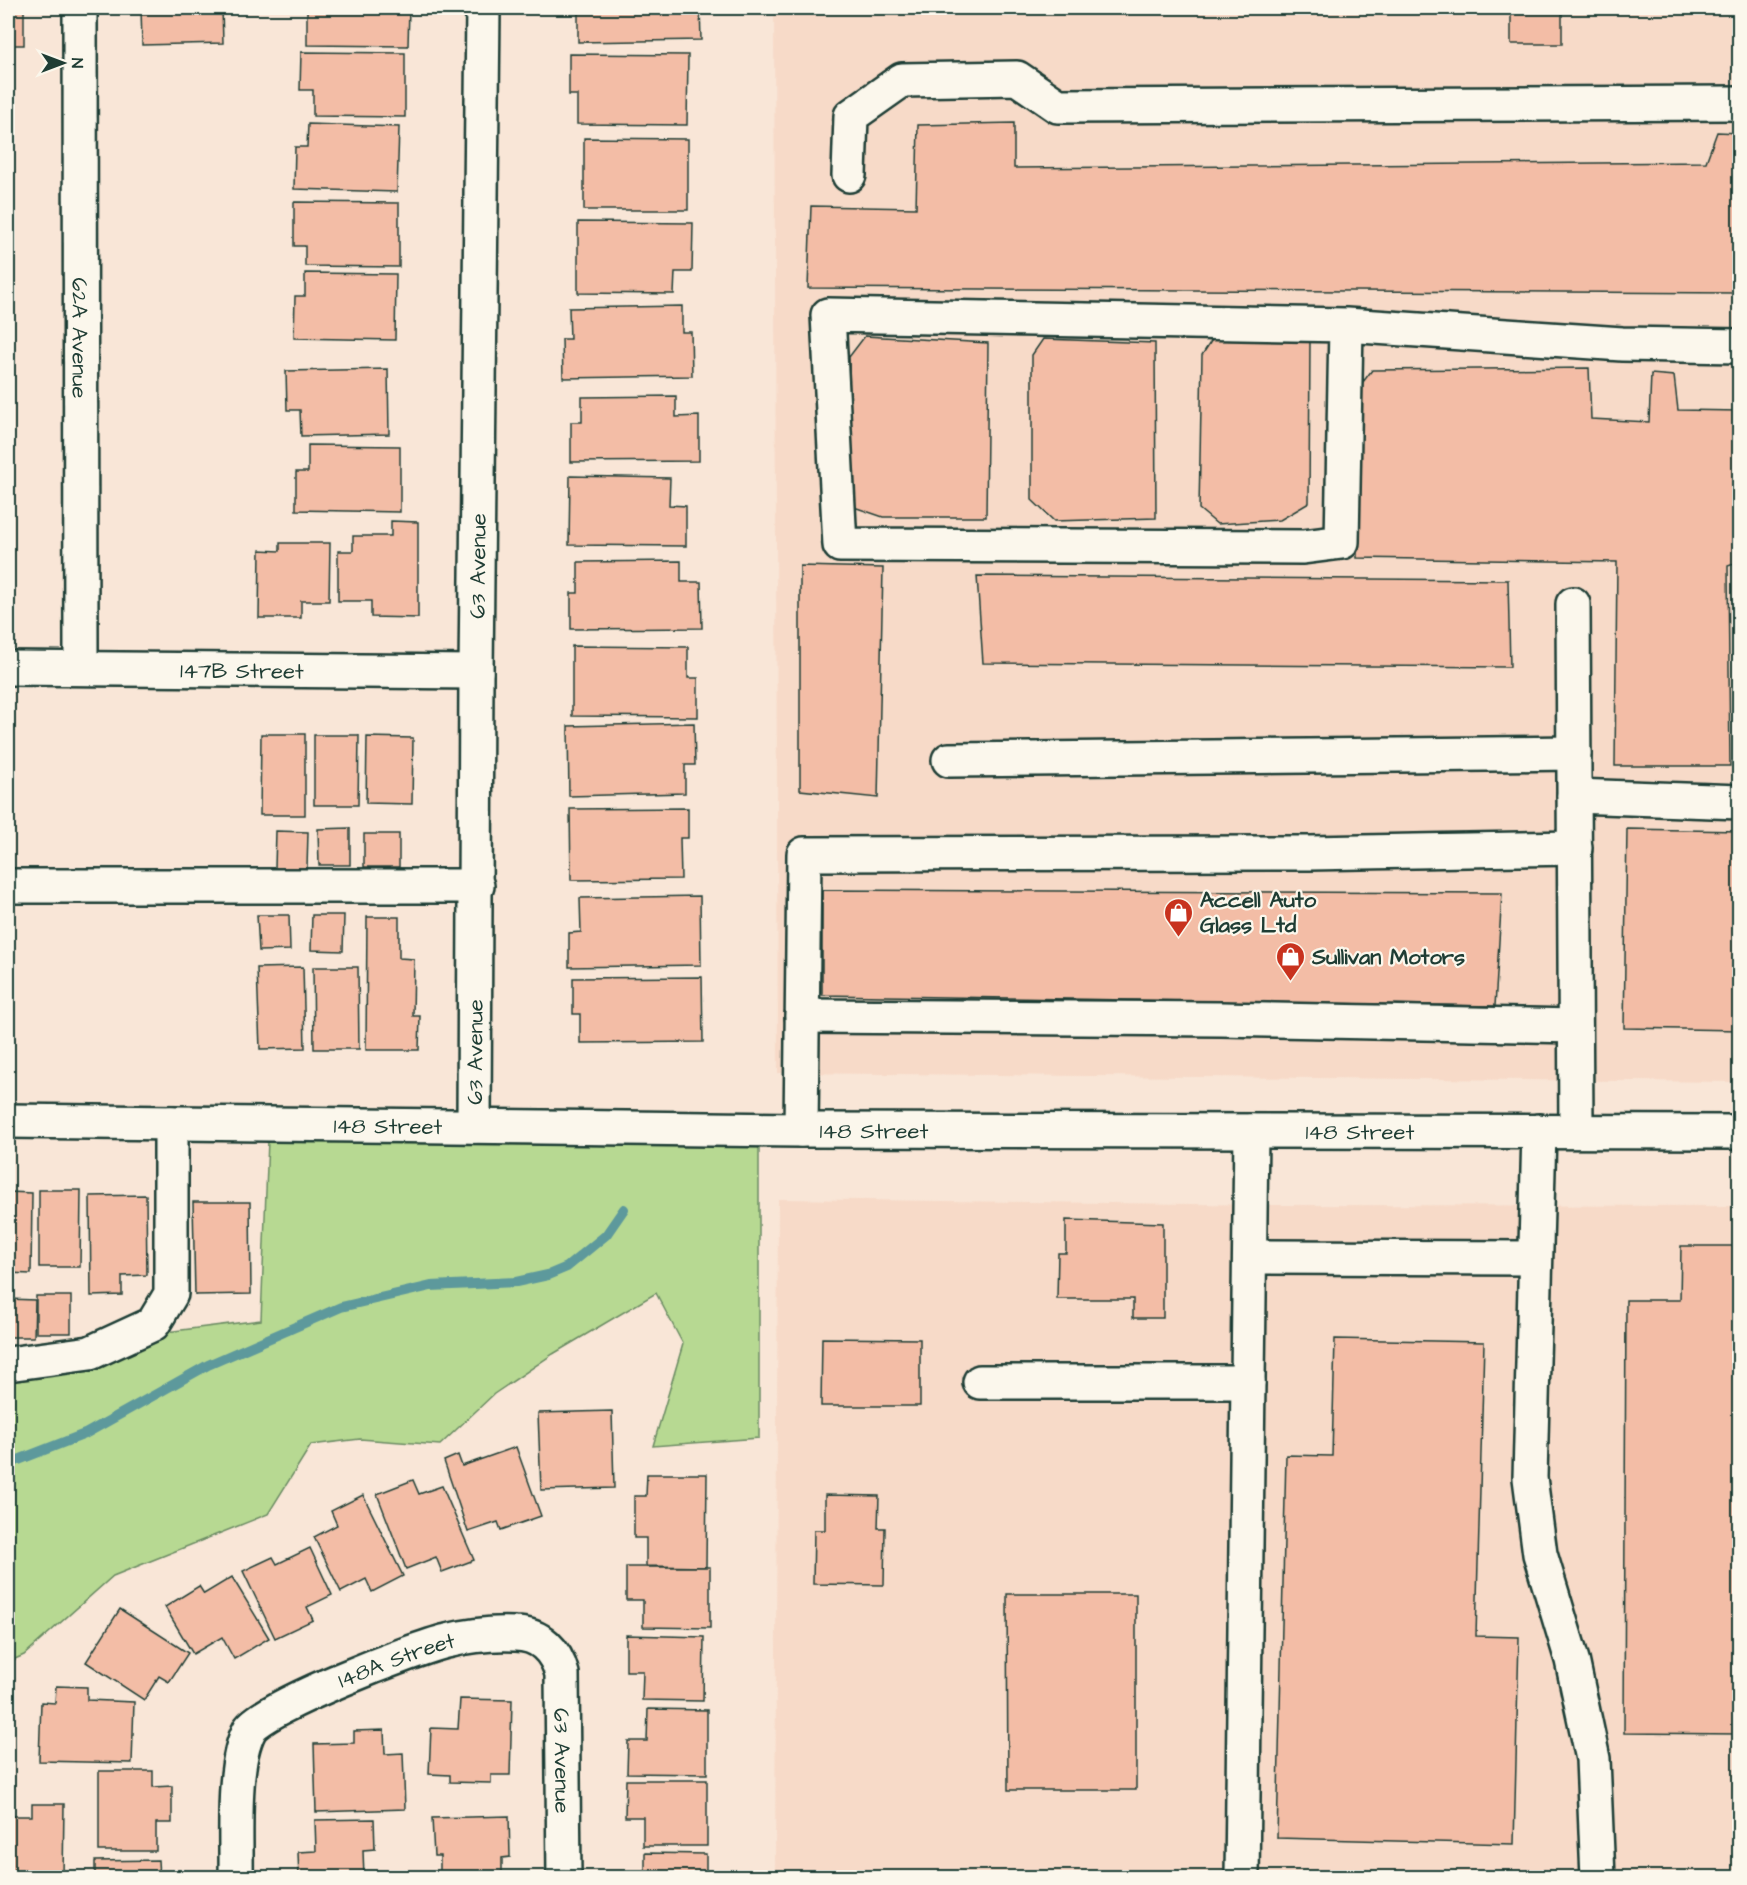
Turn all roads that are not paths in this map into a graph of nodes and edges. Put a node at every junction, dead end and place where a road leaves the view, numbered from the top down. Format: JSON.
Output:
{"nodes":[{"id":1,"x":80,"y":8,"type":"edge"},
{"id":2,"x":483,"y":8,"type":"edge"},
{"id":3,"x":1740,"y":103,"type":"edge"},
{"id":4,"x":849,"y":175,"type":"dead end"},
{"id":5,"x":1346,"y":326,"type":"junction"},
{"id":6,"x":1740,"y":346,"type":"edge"},
{"id":7,"x":1573,"y":604,"type":"dead end"},
{"id":8,"x":8,"y":668,"type":"edge"},
{"id":9,"x":81,"y":668,"type":"junction"},
{"id":10,"x":476,"y":672,"type":"junction"},
{"id":11,"x":1574,"y":753,"type":"junction"},
{"id":12,"x":949,"y":759,"type":"dead end"},
{"id":13,"x":1574,"y":796,"type":"junction"},
{"id":14,"x":1740,"y":802,"type":"edge"},
{"id":15,"x":1575,"y":848,"type":"junction"},
{"id":16,"x":8,"y":886,"type":"edge"},
{"id":17,"x":477,"y":886,"type":"junction"},
{"id":18,"x":802,"y":1016,"type":"junction"},
{"id":19,"x":1575,"y":1026,"type":"junction"},
{"id":20,"x":8,"y":1121,"type":"edge"},
{"id":21,"x":171,"y":1123,"type":"junction"},
{"id":22,"x":474,"y":1126,"type":"junction"},
{"id":23,"x":801,"y":1130,"type":"junction"},
{"id":24,"x":1251,"y":1131,"type":"junction"},
{"id":25,"x":1539,"y":1131,"type":"junction"},
{"id":26,"x":1576,"y":1131,"type":"junction"},
{"id":27,"x":1740,"y":1132,"type":"edge"},
{"id":28,"x":1250,"y":1257,"type":"junction"},
{"id":29,"x":1535,"y":1258,"type":"junction"},
{"id":30,"x":8,"y":1364,"type":"edge"},
{"id":31,"x":980,"y":1382,"type":"dead end"},
{"id":32,"x":1248,"y":1382,"type":"junction"},
{"id":33,"x":550,"y":1647,"type":"joint"},
{"id":34,"x":236,"y":1878,"type":"edge"},
{"id":35,"x":564,"y":1878,"type":"edge"},
{"id":36,"x":1242,"y":1878,"type":"edge"},
{"id":37,"x":1598,"y":1878,"type":"edge"}],
"edges":[{"from":1,"to":9,"type":"street","name":"62A Avenue"},
{"from":2,"to":10,"type":"street","name":"63 Avenue"},
{"from":3,"to":4,"type":"street"},
{"from":5,"to":5,"type":"street"},
{"from":5,"to":6,"type":"street"},
{"from":7,"to":11,"type":"street"},
{"from":8,"to":9,"type":"street","name":"147B Street"},
{"from":9,"to":10,"type":"street","name":"147B Street"},
{"from":10,"to":17,"type":"street","name":"63 Avenue"},
{"from":11,"to":12,"type":"street"},
{"from":11,"to":13,"type":"street"},
{"from":13,"to":14,"type":"street"},
{"from":13,"to":15,"type":"street"},
{"from":15,"to":18,"type":"street"},
{"from":15,"to":19,"type":"street"},
{"from":16,"to":17,"type":"street"},
{"from":17,"to":22,"type":"street","name":"63 Avenue"},
{"from":18,"to":19,"type":"street"},
{"from":18,"to":23,"type":"street"},
{"from":19,"to":26,"type":"street"},
{"from":20,"to":21,"type":"street","name":"148 Street"},
{"from":21,"to":22,"type":"street","name":"148 Street"},
{"from":21,"to":30,"type":"street"},
{"from":22,"to":23,"type":"street","name":"148 Street"},
{"from":23,"to":24,"type":"street","name":"148 Street"},
{"from":24,"to":25,"type":"street","name":"148 Street"},
{"from":24,"to":28,"type":"street"},
{"from":25,"to":26,"type":"street","name":"148 Street"},
{"from":25,"to":29,"type":"street"},
{"from":26,"to":27,"type":"street","name":"148 Street"},
{"from":28,"to":29,"type":"street"},
{"from":28,"to":32,"type":"street"},
{"from":29,"to":37,"type":"street"},
{"from":31,"to":32,"type":"street"},
{"from":32,"to":36,"type":"street"},
{"from":33,"to":34,"type":"street","name":"148A Street"},
{"from":33,"to":35,"type":"street","name":"63 Avenue"}]}
